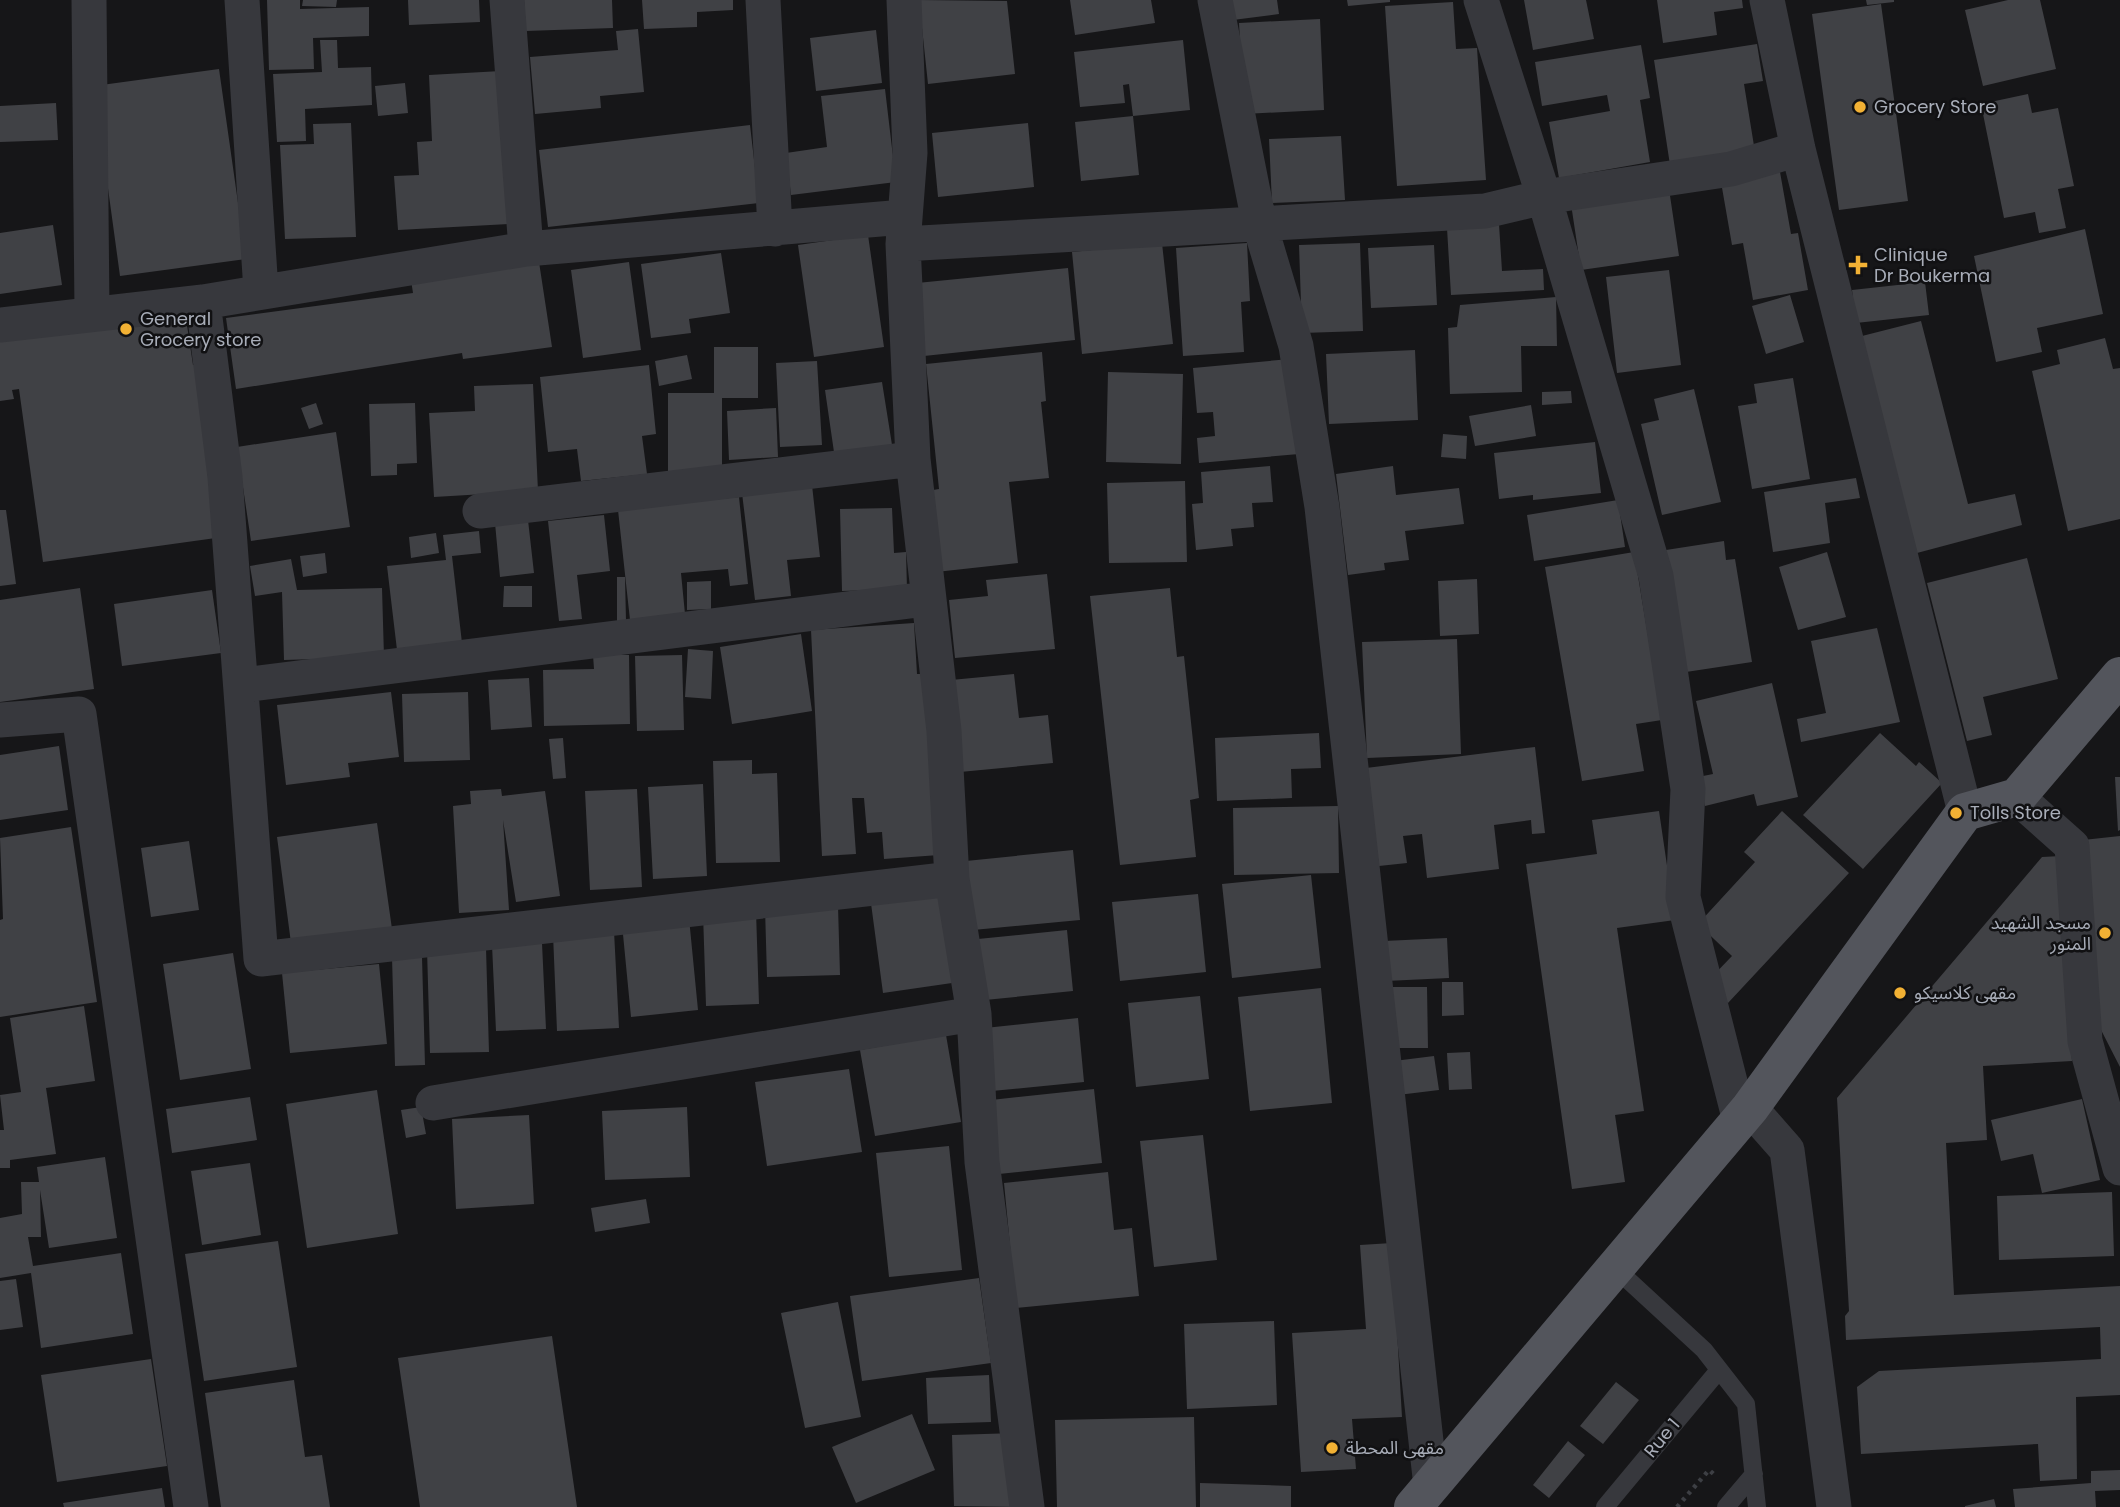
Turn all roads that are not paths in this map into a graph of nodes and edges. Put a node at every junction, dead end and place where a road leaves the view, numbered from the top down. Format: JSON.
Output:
{"nodes":[{"id":1,"x":89,"y":0,"type":"edge"},
{"id":2,"x":242,"y":0,"type":"edge"},
{"id":3,"x":507,"y":0,"type":"edge"},
{"id":4,"x":764,"y":0,"type":"edge"},
{"id":5,"x":904,"y":0,"type":"edge"},
{"id":6,"x":1215,"y":0,"type":"edge"},
{"id":7,"x":1481,"y":0,"type":"edge"},
{"id":8,"x":1767,"y":0,"type":"edge"},
{"id":9,"x":1798,"y":149,"type":"junction"},
{"id":10,"x":1544,"y":197,"type":"junction"},
{"id":11,"x":1259,"y":222,"type":"junction"},
{"id":12,"x":775,"y":229,"type":"junction"},
{"id":13,"x":903,"y":230,"type":"junction"},
{"id":14,"x":526,"y":249,"type":"junction"},
{"id":15,"x":261,"y":290,"type":"junction"},
{"id":16,"x":203,"y":302,"type":"junction"},
{"id":17,"x":92,"y":313,"type":"junction"},
{"id":18,"x":0,"y":326,"type":"edge"},
{"id":19,"x":913,"y":458,"type":"junction"},
{"id":20,"x":480,"y":511,"type":"dead end"},
{"id":21,"x":926,"y":599,"type":"junction"},
{"id":22,"x":2120,"y":676,"type":"edge"},
{"id":23,"x":243,"y":685,"type":"junction"},
{"id":24,"x":0,"y":720,"type":"edge"},
{"id":25,"x":2017,"y":797,"type":"junction"},
{"id":26,"x":1965,"y":812,"type":"junction"},
{"id":27,"x":952,"y":879,"type":"junction"},
{"id":28,"x":974,"y":1014,"type":"junction"},
{"id":29,"x":433,"y":1103,"type":"dead end"},
{"id":30,"x":1745,"y":1114,"type":"junction"},
{"id":31,"x":2120,"y":1168,"type":"edge"},
{"id":32,"x":1615,"y":1268,"type":"junction"},
{"id":33,"x":1719,"y":1370,"type":"junction"},
{"id":34,"x":1754,"y":1474,"type":"junction"},
{"id":35,"x":1422,"y":1497,"type":"edge"},
{"id":36,"x":191,"y":1507,"type":"edge"},
{"id":37,"x":1027,"y":1507,"type":"edge"},
{"id":38,"x":1605,"y":1507,"type":"edge"},
{"id":39,"x":1726,"y":1507,"type":"edge"},
{"id":40,"x":1757,"y":1507,"type":"edge"},
{"id":41,"x":1834,"y":1507,"type":"edge"}],
"edges":[{"from":1,"to":17,"type":"street"},
{"from":2,"to":15,"type":"street"},
{"from":3,"to":14,"type":"street"},
{"from":4,"to":12,"type":"street"},
{"from":5,"to":13,"type":"street"},
{"from":6,"to":11,"type":"street"},
{"from":7,"to":10,"type":"street"},
{"from":8,"to":9,"type":"street"},
{"from":9,"to":10,"type":"street"},
{"from":9,"to":26,"type":"street"},
{"from":10,"to":11,"type":"street"},
{"from":10,"to":30,"type":"street"},
{"from":11,"to":13,"type":"street"},
{"from":11,"to":35,"type":"street"},
{"from":12,"to":13,"type":"street"},
{"from":12,"to":14,"type":"street"},
{"from":13,"to":19,"type":"street"},
{"from":14,"to":15,"type":"street"},
{"from":15,"to":16,"type":"street"},
{"from":16,"to":17,"type":"street"},
{"from":16,"to":23,"type":"street"},
{"from":17,"to":18,"type":"street"},
{"from":19,"to":20,"type":"street"},
{"from":19,"to":21,"type":"street"},
{"from":21,"to":23,"type":"street"},
{"from":21,"to":27,"type":"street"},
{"from":22,"to":25,"type":"main road"},
{"from":23,"to":27,"type":"street"},
{"from":24,"to":36,"type":"street"},
{"from":25,"to":26,"type":"main road"},
{"from":25,"to":31,"type":"street"},
{"from":26,"to":30,"type":"main road"},
{"from":27,"to":28,"type":"street"},
{"from":28,"to":29,"type":"street"},
{"from":28,"to":37,"type":"street"},
{"from":30,"to":32,"type":"main road"},
{"from":30,"to":41,"type":"street"},
{"from":32,"to":33,"type":"lane"},
{"from":32,"to":35,"type":"main road"},
{"from":33,"to":34,"type":"lane"},
{"from":33,"to":38,"type":"lane","name":"Rue 1"},
{"from":34,"to":39,"type":"lane"},
{"from":34,"to":40,"type":"lane"}]}
